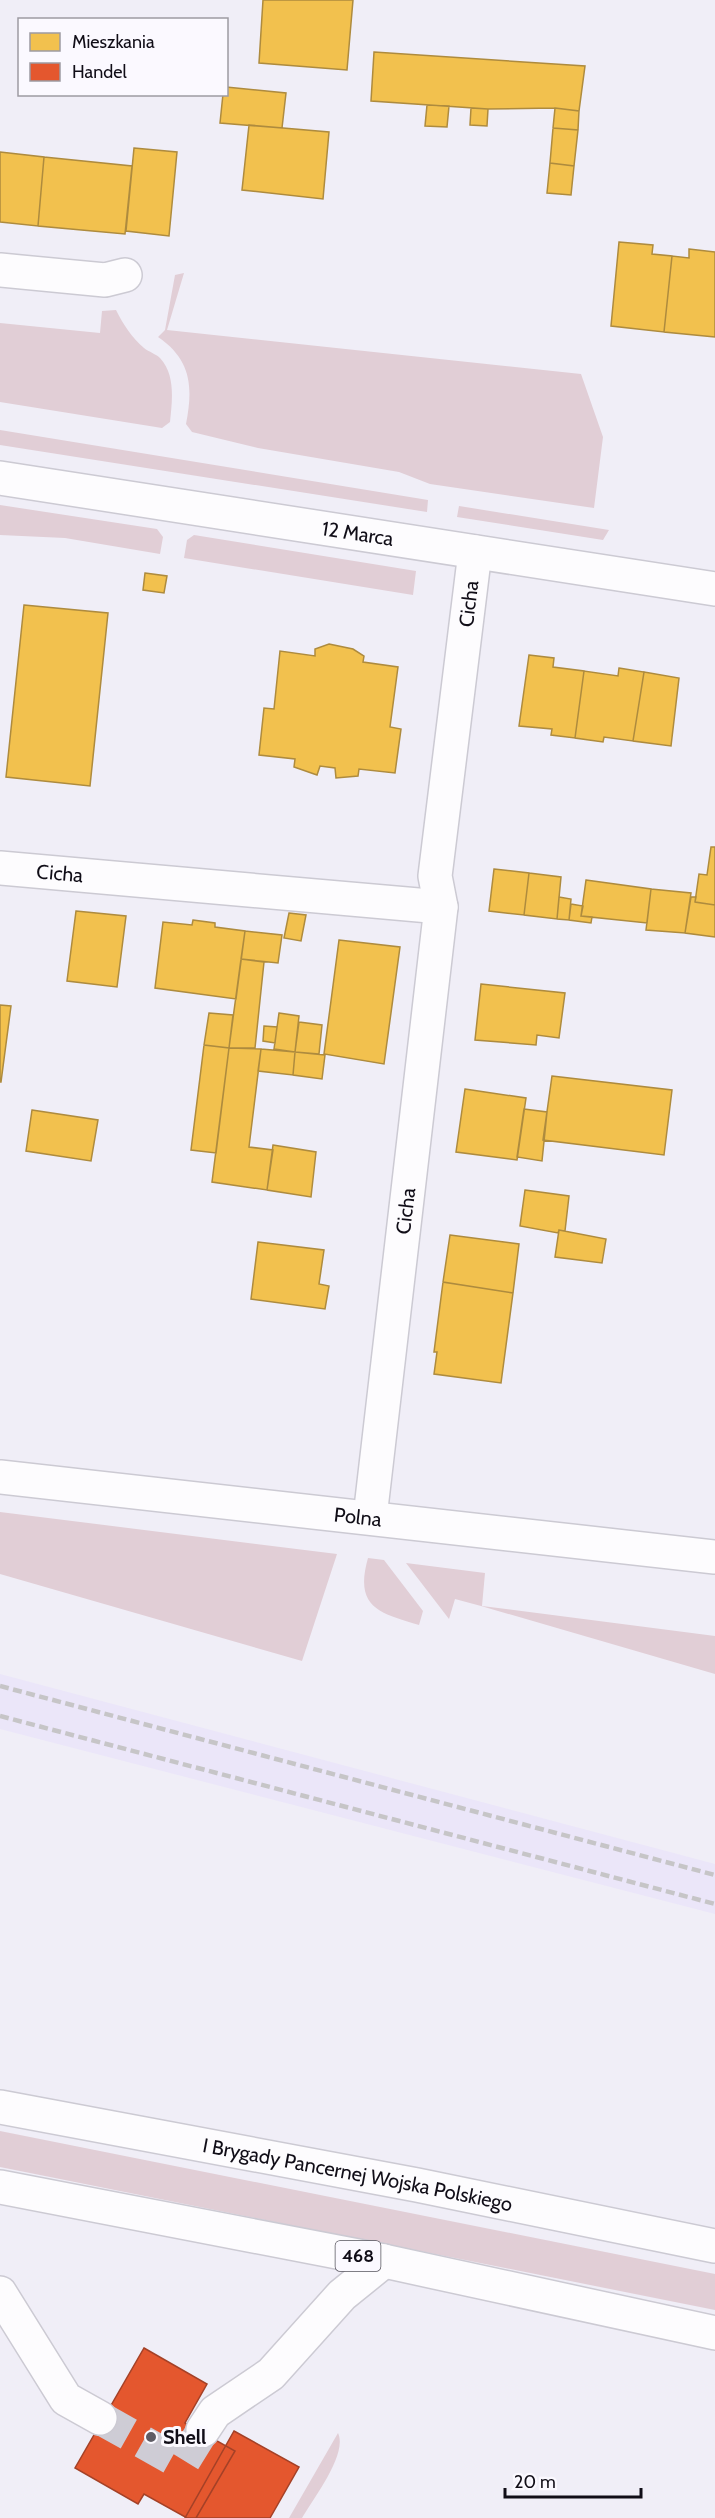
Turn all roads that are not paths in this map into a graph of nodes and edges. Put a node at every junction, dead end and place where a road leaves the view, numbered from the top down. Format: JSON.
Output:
{"nodes":[{"id":1,"x":0,"y":270,"type":"edge"},
{"id":2,"x":125,"y":275,"type":"dead end"},
{"id":3,"x":0,"y":478,"type":"edge"},
{"id":4,"x":475,"y":552,"type":"junction"},
{"id":5,"x":715,"y":589,"type":"edge"},
{"id":6,"x":0,"y":868,"type":"edge"},
{"id":7,"x":441,"y":907,"type":"junction"},
{"id":8,"x":0,"y":1477,"type":"edge"},
{"id":9,"x":370,"y":1517,"type":"junction"},
{"id":10,"x":715,"y":1557,"type":"edge"},
{"id":11,"x":0,"y":2107,"type":"edge"},
{"id":12,"x":0,"y":2187,"type":"edge"},
{"id":13,"x":715,"y":2246,"type":"edge"},
{"id":14,"x":384,"y":2261,"type":"junction"},
{"id":15,"x":0,"y":2294,"type":"edge"},
{"id":16,"x":715,"y":2333,"type":"edge"},
{"id":17,"x":100,"y":2418,"type":"tunnel mouth"},
{"id":18,"x":203,"y":2430,"type":"tunnel mouth"}],
"edges":[{"from":1,"to":2,"type":"street"},
{"from":3,"to":4,"type":"street","name":"12 Marca"},
{"from":4,"to":5,"type":"street","name":"12 Marca"},
{"from":4,"to":7,"type":"street","name":"Cicha"},
{"from":6,"to":7,"type":"street","name":"Cicha"},
{"from":7,"to":9,"type":"street","name":"Cicha"},
{"from":8,"to":9,"type":"street","name":"Polna"},
{"from":9,"to":10,"type":"street","name":"Polna"},
{"from":11,"to":13,"type":"street","name":"I Brygady Pancernej Wojska Polskiego"},
{"from":12,"to":14,"type":"street","number":"468"},
{"from":14,"to":16,"type":"street","number":"468"},
{"from":14,"to":18,"type":"street"},
{"from":15,"to":17,"type":"street"}]}
